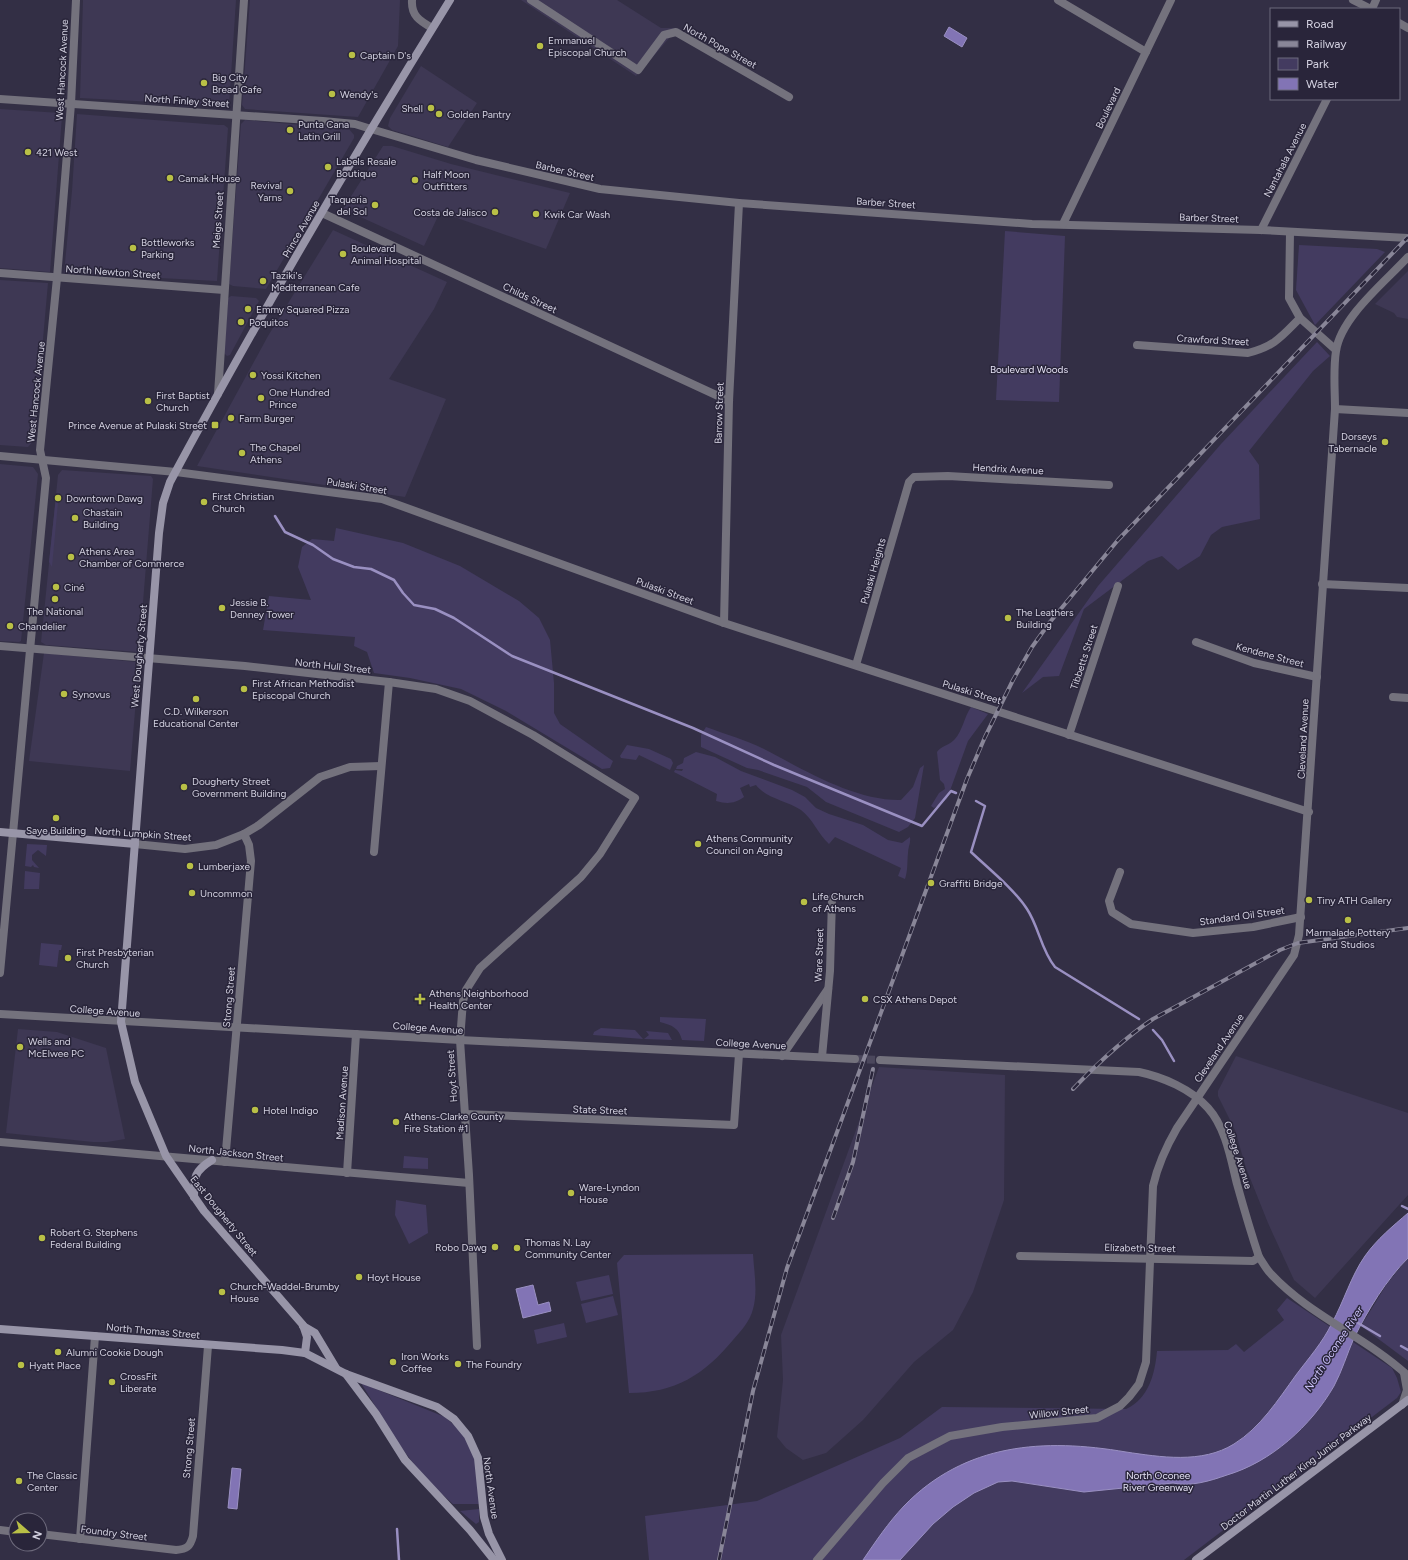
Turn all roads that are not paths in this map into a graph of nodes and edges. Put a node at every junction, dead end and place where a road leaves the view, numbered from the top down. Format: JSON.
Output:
{"nodes":[{"id":1,"x":76,"y":0,"type":"edge"},
{"id":2,"x":244,"y":0,"type":"edge"},
{"id":3,"x":412,"y":0,"type":"edge"},
{"id":4,"x":450,"y":0,"type":"edge"},
{"id":5,"x":530,"y":0,"type":"edge"},
{"id":6,"x":1058,"y":0,"type":"edge"},
{"id":7,"x":1171,"y":0,"type":"edge"},
{"id":8,"x":1353,"y":0,"type":"edge"},
{"id":9,"x":1369,"y":8,"type":"edge"},
{"id":10,"x":432,"y":28,"type":"junction"},
{"id":11,"x":1146,"y":52,"type":"junction"},
{"id":12,"x":789,"y":97,"type":"dead end"},
{"id":13,"x":0,"y":99,"type":"edge"},
{"id":14,"x":1326,"y":100,"type":"edge"},
{"id":15,"x":71,"y":104,"type":"junction"},
{"id":16,"x":236,"y":114,"type":"junction"},
{"id":17,"x":371,"y":129,"type":"junction"},
{"id":18,"x":739,"y":203,"type":"junction"},
{"id":19,"x":322,"y":212,"type":"junction"},
{"id":20,"x":1063,"y":224,"type":"junction"},
{"id":21,"x":1261,"y":230,"type":"junction"},
{"id":22,"x":1290,"y":232,"type":"junction"},
{"id":23,"x":1408,"y":238,"type":"edge"},
{"id":24,"x":1408,"y":257,"type":"edge"},
{"id":25,"x":0,"y":273,"type":"edge"},
{"id":26,"x":57,"y":278,"type":"junction"},
{"id":27,"x":224,"y":290,"type":"junction"},
{"id":28,"x":1300,"y":318,"type":"junction"},
{"id":29,"x":1137,"y":345,"type":"dead end"},
{"id":30,"x":1336,"y":350,"type":"junction"},
{"id":31,"x":218,"y":394,"type":"junction"},
{"id":32,"x":729,"y":401,"type":"junction"},
{"id":33,"x":1335,"y":409,"type":"junction"},
{"id":34,"x":1408,"y":413,"type":"edge"},
{"id":35,"x":0,"y":456,"type":"edge"},
{"id":36,"x":42,"y":460,"type":"junction"},
{"id":37,"x":176,"y":472,"type":"junction"},
{"id":38,"x":909,"y":482,"type":"joint"},
{"id":39,"x":1109,"y":485,"type":"dead end"},
{"id":40,"x":1322,"y":584,"type":"junction"},
{"id":41,"x":1118,"y":586,"type":"dead end"},
{"id":42,"x":1408,"y":588,"type":"edge"},
{"id":43,"x":724,"y":623,"type":"junction"},
{"id":44,"x":1196,"y":642,"type":"dead end"},
{"id":45,"x":0,"y":646,"type":"edge"},
{"id":46,"x":30,"y":649,"type":"junction"},
{"id":47,"x":150,"y":659,"type":"junction"},
{"id":48,"x":856,"y":665,"type":"junction"},
{"id":49,"x":1317,"y":677,"type":"junction"},
{"id":50,"x":389,"y":682,"type":"junction"},
{"id":51,"x":1393,"y":697,"type":"dead end"},
{"id":52,"x":1408,"y":698,"type":"edge"},
{"id":53,"x":1069,"y":736,"type":"junction"},
{"id":54,"x":381,"y":766,"type":"junction"},
{"id":55,"x":635,"y":798,"type":"joint"},
{"id":56,"x":1309,"y":812,"type":"junction"},
{"id":57,"x":0,"y":832,"type":"edge"},
{"id":58,"x":12,"y":834,"type":"junction"},
{"id":59,"x":244,"y":834,"type":"junction"},
{"id":60,"x":135,"y":844,"type":"junction"},
{"id":61,"x":374,"y":852,"type":"dead end"},
{"id":62,"x":1120,"y":872,"type":"dead end"},
{"id":63,"x":832,"y":898,"type":"dead end"},
{"id":64,"x":1301,"y":917,"type":"junction"},
{"id":65,"x":0,"y":973,"type":"edge"},
{"id":66,"x":828,"y":989,"type":"junction"},
{"id":67,"x":0,"y":1014,"type":"edge"},
{"id":68,"x":121,"y":1022,"type":"junction"},
{"id":69,"x":236,"y":1028,"type":"junction"},
{"id":70,"x":356,"y":1034,"type":"junction"},
{"id":71,"x":460,"y":1040,"type":"junction"},
{"id":72,"x":739,"y":1054,"type":"junction"},
{"id":73,"x":782,"y":1056,"type":"junction"},
{"id":74,"x":822,"y":1057,"type":"junction"},
{"id":75,"x":855,"y":1059,"type":"tunnel mouth"},
{"id":76,"x":880,"y":1060,"type":"tunnel mouth"},
{"id":77,"x":1197,"y":1099,"type":"junction"},
{"id":78,"x":465,"y":1114,"type":"junction"},
{"id":79,"x":0,"y":1142,"type":"edge"},
{"id":80,"x":166,"y":1156,"type":"junction"},
{"id":81,"x":212,"y":1160,"type":"junction"},
{"id":82,"x":225,"y":1162,"type":"junction"},
{"id":83,"x":347,"y":1173,"type":"junction"},
{"id":84,"x":470,"y":1183,"type":"junction"},
{"id":85,"x":194,"y":1197,"type":"junction"},
{"id":86,"x":1020,"y":1256,"type":"dead end"},
{"id":87,"x":1259,"y":1257,"type":"junction"},
{"id":88,"x":1151,"y":1258,"type":"junction"},
{"id":89,"x":303,"y":1325,"type":"junction"},
{"id":90,"x":0,"y":1329,"type":"edge"},
{"id":91,"x":95,"y":1336,"type":"junction"},
{"id":92,"x":208,"y":1346,"type":"junction"},
{"id":93,"x":477,"y":1346,"type":"dead end"},
{"id":94,"x":305,"y":1353,"type":"junction"},
{"id":95,"x":337,"y":1369,"type":"junction"},
{"id":96,"x":346,"y":1374,"type":"junction"},
{"id":97,"x":1406,"y":1374,"type":"edge"},
{"id":98,"x":1405,"y":1403,"type":"edge"},
{"id":99,"x":48,"y":1535,"type":"edge"},
{"id":100,"x":80,"y":1539,"type":"junction"},
{"id":101,"x":185,"y":1549,"type":"joint"},
{"id":102,"x":494,"y":1560,"type":"edge"},
{"id":103,"x":502,"y":1560,"type":"edge"},
{"id":104,"x":817,"y":1560,"type":"edge"},
{"id":105,"x":1196,"y":1560,"type":"edge"}],
"edges":[{"from":1,"to":15,"type":"street","name":"West Hancock Avenue"},
{"from":2,"to":16,"type":"street","name":"Meigs Street"},
{"from":3,"to":10,"type":"street"},
{"from":4,"to":10,"type":"main road","name":"Prince Avenue"},
{"from":5,"to":12,"type":"street","name":"North Pope Street"},
{"from":6,"to":11,"type":"street"},
{"from":7,"to":11,"type":"street","name":"Boulevard"},
{"from":8,"to":9,"type":"street"},
{"from":10,"to":17,"type":"main road","name":"Prince Avenue"},
{"from":11,"to":20,"type":"street","name":"Boulevard"},
{"from":13,"to":15,"type":"street","name":"North Finley Street"},
{"from":14,"to":21,"type":"street","name":"Nantahala Avenue"},
{"from":15,"to":16,"type":"street","name":"North Finley Street"},
{"from":15,"to":26,"type":"street","name":"West Hancock Avenue"},
{"from":16,"to":17,"type":"street","name":"North Finley Street"},
{"from":16,"to":27,"type":"street","name":"Meigs Street"},
{"from":17,"to":18,"type":"street","name":"Barber Street"},
{"from":17,"to":19,"type":"main road","name":"Prince Avenue"},
{"from":18,"to":20,"type":"street","name":"Barber Street"},
{"from":18,"to":32,"type":"street","name":"Barrow Street"},
{"from":19,"to":31,"type":"main road","name":"Prince Avenue"},
{"from":19,"to":32,"type":"street","name":"Childs Street"},
{"from":20,"to":21,"type":"street","name":"Barber Street"},
{"from":21,"to":22,"type":"street","name":"Barber Street"},
{"from":22,"to":23,"type":"street","name":"Barber Street"},
{"from":22,"to":28,"type":"street"},
{"from":24,"to":30,"type":"street","name":"Cleveland Avenue"},
{"from":25,"to":26,"type":"street","name":"North Newton Street"},
{"from":26,"to":27,"type":"street","name":"North Newton Street"},
{"from":26,"to":36,"type":"street","name":"West Hancock Avenue"},
{"from":27,"to":31,"type":"street","name":"Meigs Street"},
{"from":28,"to":29,"type":"street","name":"Crawford Street"},
{"from":28,"to":30,"type":"street"},
{"from":30,"to":33,"type":"street","name":"Cleveland Avenue"},
{"from":31,"to":37,"type":"main road","name":"Prince Avenue"},
{"from":32,"to":43,"type":"street","name":"Barrow Street"},
{"from":33,"to":34,"type":"street"},
{"from":33,"to":40,"type":"street","name":"Cleveland Avenue"},
{"from":35,"to":36,"type":"street","name":"Pulaski Street"},
{"from":36,"to":37,"type":"street","name":"Pulaski Street"},
{"from":36,"to":46,"type":"street","name":"West Hancock Avenue"},
{"from":37,"to":43,"type":"street","name":"Pulaski Street"},
{"from":37,"to":47,"type":"main road","name":"West Dougherty Street"},
{"from":38,"to":39,"type":"street","name":"Hendrix Avenue"},
{"from":38,"to":48,"type":"street","name":"Pulaski Heights"},
{"from":40,"to":42,"type":"street"},
{"from":40,"to":49,"type":"street","name":"Cleveland Avenue"},
{"from":41,"to":53,"type":"street","name":"Tibbetts Street"},
{"from":43,"to":48,"type":"street","name":"Pulaski Street"},
{"from":44,"to":49,"type":"street","name":"Kendene Street"},
{"from":45,"to":46,"type":"street","name":"North Hull Street"},
{"from":46,"to":47,"type":"street","name":"North Hull Street"},
{"from":46,"to":58,"type":"street","name":"West Hancock Avenue"},
{"from":47,"to":50,"type":"street","name":"North Hull Street"},
{"from":47,"to":60,"type":"main road","name":"West Dougherty Street"},
{"from":48,"to":53,"type":"street","name":"Pulaski Street"},
{"from":49,"to":56,"type":"street","name":"Cleveland Avenue"},
{"from":50,"to":54,"type":"street"},
{"from":50,"to":55,"type":"street","name":"North Hull Street"},
{"from":51,"to":52,"type":"street"},
{"from":53,"to":56,"type":"street","name":"Pulaski Street"},
{"from":54,"to":59,"type":"street","name":"North Lumpkin Street"},
{"from":54,"to":61,"type":"street"},
{"from":55,"to":71,"type":"street","name":"Hoyt Street"},
{"from":56,"to":64,"type":"street","name":"Cleveland Avenue"},
{"from":57,"to":58,"type":"main road","name":"North Lumpkin Street"},
{"from":58,"to":60,"type":"main road","name":"North Lumpkin Street"},
{"from":58,"to":65,"type":"street","name":"West Hancock Avenue"},
{"from":59,"to":60,"type":"street","name":"North Lumpkin Street"},
{"from":59,"to":69,"type":"street","name":"Strong Street"},
{"from":60,"to":68,"type":"main road","name":"East Dougherty Street"},
{"from":62,"to":64,"type":"street","name":"Standard Oil Street"},
{"from":63,"to":66,"type":"street","name":"Ware Street"},
{"from":64,"to":77,"type":"street","name":"Cleveland Avenue"},
{"from":66,"to":73,"type":"street","name":"Ware Street"},
{"from":66,"to":74,"type":"street","name":"Ware Street"},
{"from":67,"to":68,"type":"street","name":"College Avenue"},
{"from":68,"to":69,"type":"street","name":"College Avenue"},
{"from":68,"to":80,"type":"main road","name":"East Dougherty Street"},
{"from":69,"to":70,"type":"street","name":"College Avenue"},
{"from":69,"to":82,"type":"street","name":"Strong Street"},
{"from":70,"to":71,"type":"street","name":"College Avenue"},
{"from":70,"to":83,"type":"street","name":"Madison Avenue"},
{"from":71,"to":72,"type":"street","name":"College Avenue"},
{"from":71,"to":78,"type":"street","name":"Hoyt Street"},
{"from":72,"to":73,"type":"street","name":"College Avenue"},
{"from":72,"to":78,"type":"street","name":"State Street"},
{"from":73,"to":74,"type":"street","name":"College Avenue"},
{"from":74,"to":75,"type":"street","name":"College Avenue"},
{"from":76,"to":77,"type":"street","name":"College Avenue"},
{"from":77,"to":87,"type":"street","name":"College Avenue"},
{"from":77,"to":88,"type":"street","name":"Willow Street"},
{"from":78,"to":84,"type":"street","name":"Hoyt Street"},
{"from":79,"to":80,"type":"street","name":"North Jackson Street"},
{"from":80,"to":81,"type":"street","name":"North Jackson Street"},
{"from":80,"to":85,"type":"main road","name":"East Dougherty Street"},
{"from":81,"to":82,"type":"street","name":"North Jackson Street"},
{"from":81,"to":85,"type":"main road"},
{"from":82,"to":83,"type":"street","name":"North Jackson Street"},
{"from":83,"to":84,"type":"street","name":"North Jackson Street"},
{"from":84,"to":93,"type":"street","name":"Hoyt Street"},
{"from":85,"to":89,"type":"main road","name":"East Dougherty Street"},
{"from":86,"to":88,"type":"street","name":"Elizabeth Street"},
{"from":87,"to":88,"type":"street","name":"Elizabeth Street"},
{"from":87,"to":97,"type":"street","name":"College Avenue"},
{"from":88,"to":104,"type":"street","name":"Willow Street"},
{"from":89,"to":94,"type":"main road"},
{"from":89,"to":95,"type":"main road","name":"East Dougherty Street"},
{"from":90,"to":91,"type":"main road","name":"North Thomas Street"},
{"from":91,"to":92,"type":"main road","name":"North Thomas Street"},
{"from":91,"to":100,"type":"street"},
{"from":92,"to":94,"type":"main road","name":"North Thomas Street"},
{"from":92,"to":101,"type":"street","name":"Strong Street"},
{"from":94,"to":95,"type":"main road","name":"North Avenue"},
{"from":95,"to":96,"type":"main road","name":"North Avenue"},
{"from":96,"to":102,"type":"main road","name":"North Avenue"},
{"from":96,"to":103,"type":"main road","name":"North Avenue"},
{"from":97,"to":98,"type":"street"},
{"from":98,"to":105,"type":"main road","name":"Doctor Martin Luther King Junior Parkway"},
{"from":99,"to":100,"type":"street","name":"Foundry Street"},
{"from":100,"to":101,"type":"street","name":"Foundry Street"}]}
